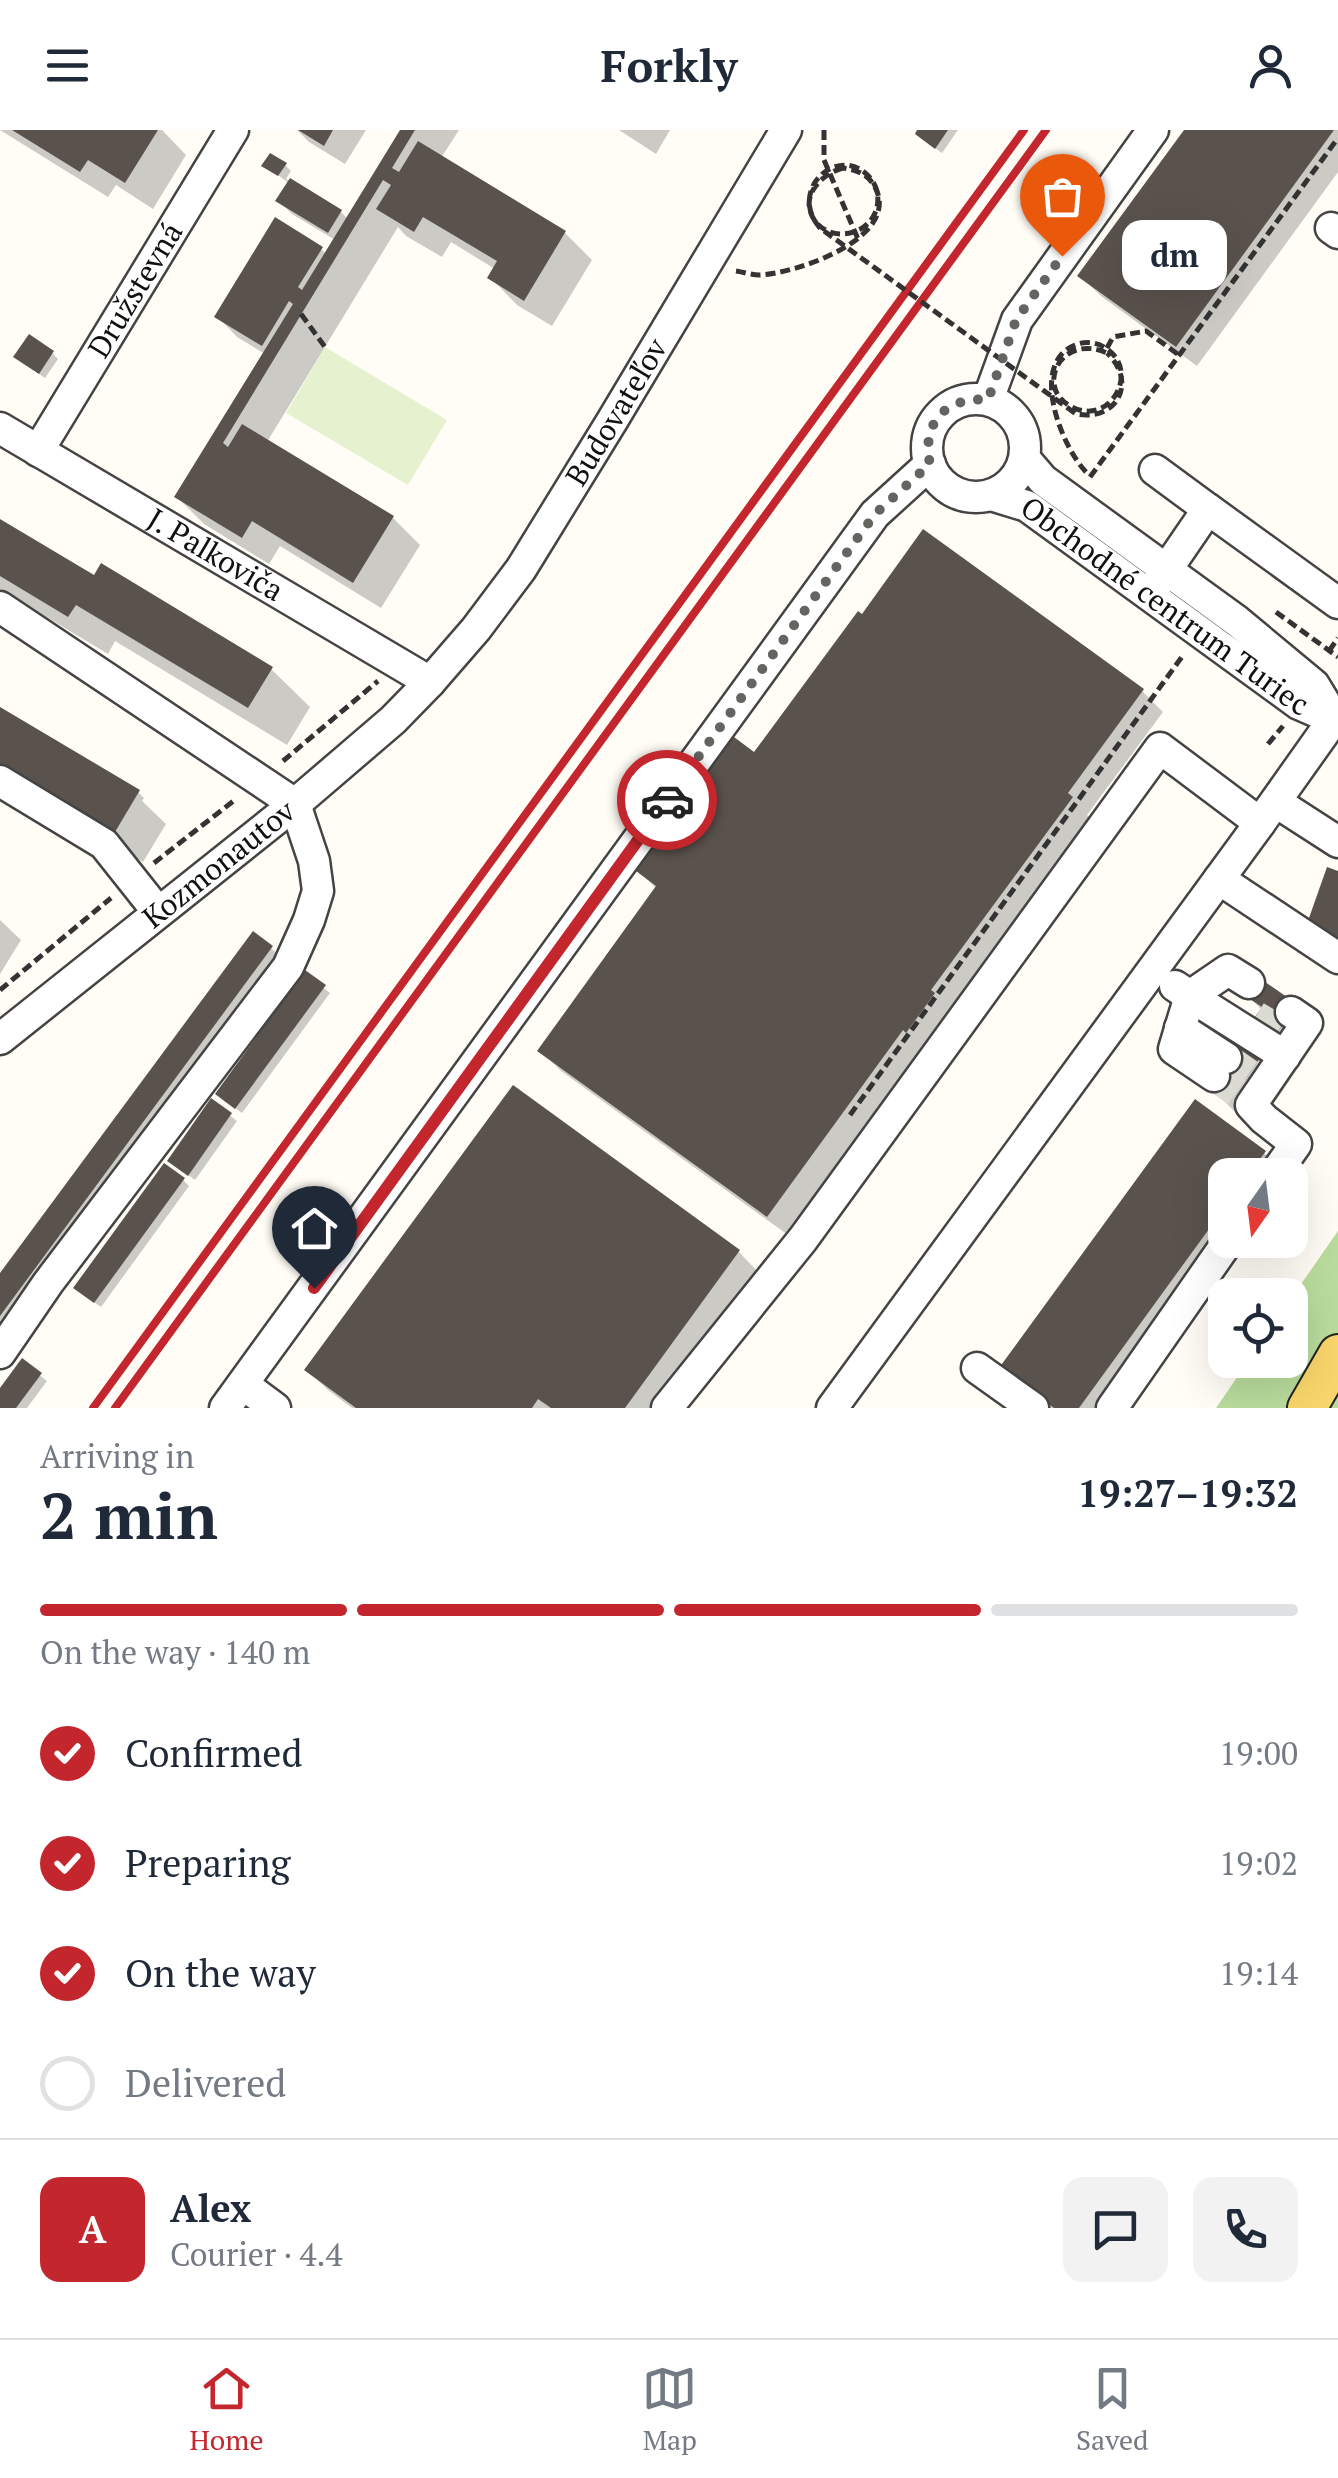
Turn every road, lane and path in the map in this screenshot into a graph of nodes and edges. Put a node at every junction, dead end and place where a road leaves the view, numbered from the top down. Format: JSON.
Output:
{"nodes":[{"id":1,"x":233,"y":130,"type":"edge"},
{"id":2,"x":786,"y":130,"type":"edge"},
{"id":3,"x":824,"y":130,"type":"edge"},
{"id":4,"x":1153,"y":130,"type":"edge"},
{"id":5,"x":1338,"y":138,"type":"edge"},
{"id":6,"x":858,"y":239,"type":"junction"},
{"id":7,"x":728,"y":270,"type":"dead end"},
{"id":8,"x":301,"y":314,"type":"dead end"},
{"id":9,"x":325,"y":348,"type":"dead end"},
{"id":10,"x":1106,"y":348,"type":"junction"},
{"id":11,"x":1179,"y":356,"type":"junction"},
{"id":12,"x":988,"y":400,"type":"junction"},
{"id":13,"x":0,"y":428,"type":"edge"},
{"id":14,"x":1058,"y":428,"type":"dead end"},
{"id":15,"x":38,"y":451,"type":"junction"},
{"id":16,"x":1024,"y":459,"type":"junction"},
{"id":17,"x":930,"y":464,"type":"junction"},
{"id":18,"x":1155,"y":470,"type":"dead end"},
{"id":19,"x":1090,"y":477,"type":"dead end"},
{"id":20,"x":991,"y":495,"type":"junction"},
{"id":21,"x":1208,"y":509,"type":"junction"},
{"id":22,"x":1158,"y":582,"type":"junction"},
{"id":23,"x":1338,"y":602,"type":"edge"},
{"id":24,"x":0,"y":607,"type":"edge"},
{"id":25,"x":1338,"y":638,"type":"edge"},
{"id":26,"x":1329,"y":651,"type":"dead end"},
{"id":27,"x":1186,"y":652,"type":"dead end"},
{"id":28,"x":384,"y":676,"type":"dead end"},
{"id":29,"x":430,"y":682,"type":"junction"},
{"id":30,"x":1337,"y":718,"type":"edge"},
{"id":31,"x":260,"y":780,"type":"junction"},
{"id":32,"x":0,"y":781,"type":"edge"},
{"id":33,"x":295,"y":804,"type":"junction"},
{"id":34,"x":1268,"y":812,"type":"junction"},
{"id":35,"x":1338,"y":842,"type":"edge"},
{"id":36,"x":1219,"y":878,"type":"junction"},
{"id":37,"x":132,"y":880,"type":"junction"},
{"id":38,"x":158,"y":912,"type":"junction"},
{"id":39,"x":1338,"y":958,"type":"edge"},
{"id":40,"x":1152,"y":970,"type":"junction"},
{"id":41,"x":1249,"y":983,"type":"tunnel mouth"},
{"id":42,"x":0,"y":990,"type":"edge"},
{"id":43,"x":1198,"y":990,"type":"junction"},
{"id":44,"x":4,"y":1029,"type":"edge"},
{"id":45,"x":1281,"y":1031,"type":"junction"},
{"id":46,"x":1240,"y":1082,"type":"junction"},
{"id":47,"x":850,"y":1115,"type":"dead end"},
{"id":48,"x":1286,"y":1158,"type":"edge"},
{"id":49,"x":1216,"y":1258,"type":"edge"},
{"id":50,"x":0,"y":1353,"type":"edge"},
{"id":51,"x":1338,"y":1354,"type":"edge"},
{"id":52,"x":978,"y":1368,"type":"dead end"},
{"id":53,"x":234,"y":1396,"type":"edge"},
{"id":54,"x":275,"y":1408,"type":"edge"},
{"id":55,"x":667,"y":1408,"type":"edge"},
{"id":56,"x":832,"y":1408,"type":"edge"},
{"id":57,"x":1033,"y":1408,"type":"edge"},
{"id":58,"x":1112,"y":1408,"type":"edge"},
{"id":59,"x":1306,"y":1408,"type":"edge"}],
"edges":[{"from":1,"to":15,"type":"street","name":"Družstevná"},
{"from":2,"to":29,"type":"street","name":"Budovateľov"},
{"from":3,"to":6,"type":"path"},
{"from":4,"to":12,"type":"street"},
{"from":5,"to":11,"type":"path"},
{"from":6,"to":7,"type":"path"},
{"from":6,"to":10,"type":"path","bridge":true},
{"from":8,"to":9,"type":"path"},
{"from":10,"to":11,"type":"path"},
{"from":10,"to":14,"type":"path"},
{"from":11,"to":19,"type":"path"},
{"from":12,"to":16,"type":"street"},
{"from":12,"to":17,"type":"street"},
{"from":13,"to":15,"type":"street","name":"J. Palkoviča"},
{"from":15,"to":29,"type":"street","name":"J. Palkoviča"},
{"from":16,"to":20,"type":"street"},
{"from":16,"to":22,"type":"street","name":"Obchodné centrum Turiec"},
{"from":17,"to":20,"type":"street"},
{"from":17,"to":53,"type":"street"},
{"from":18,"to":21,"type":"street"},
{"from":20,"to":22,"type":"street","name":"Obchodné centrum Turiec"},
{"from":21,"to":22,"type":"street"},
{"from":21,"to":23,"type":"street"},
{"from":22,"to":30,"type":"street","name":"Obchodné centrum Turiec"},
{"from":24,"to":31,"type":"street"},
{"from":25,"to":26,"type":"path"},
{"from":27,"to":47,"type":"path"},
{"from":28,"to":31,"type":"path"},
{"from":29,"to":33,"type":"street","name":"Kozmonautov"},
{"from":30,"to":34,"type":"street"},
{"from":31,"to":33,"type":"street"},
{"from":31,"to":37,"type":"path"},
{"from":32,"to":37,"type":"street"},
{"from":33,"to":38,"type":"street","name":"Kozmonautov"},
{"from":33,"to":50,"type":"street"},
{"from":34,"to":35,"type":"street"},
{"from":34,"to":36,"type":"street"},
{"from":34,"to":55,"type":"street"},
{"from":36,"to":39,"type":"street"},
{"from":36,"to":40,"type":"street"},
{"from":37,"to":38,"type":"street"},
{"from":37,"to":42,"type":"path"},
{"from":38,"to":44,"type":"street","name":"Kozmonautov"},
{"from":40,"to":43,"type":"street"},
{"from":40,"to":56,"type":"street"},
{"from":41,"to":43,"type":"street"},
{"from":43,"to":45,"type":"street"},
{"from":43,"to":45,"type":"street"},
{"from":43,"to":46,"type":"street"},
{"from":45,"to":46,"type":"street"},
{"from":46,"to":48,"type":"street"},
{"from":49,"to":58,"type":"street"},
{"from":51,"to":59,"type":"main road"},
{"from":52,"to":57,"type":"street"},
{"from":53,"to":54,"type":"street"}]}
